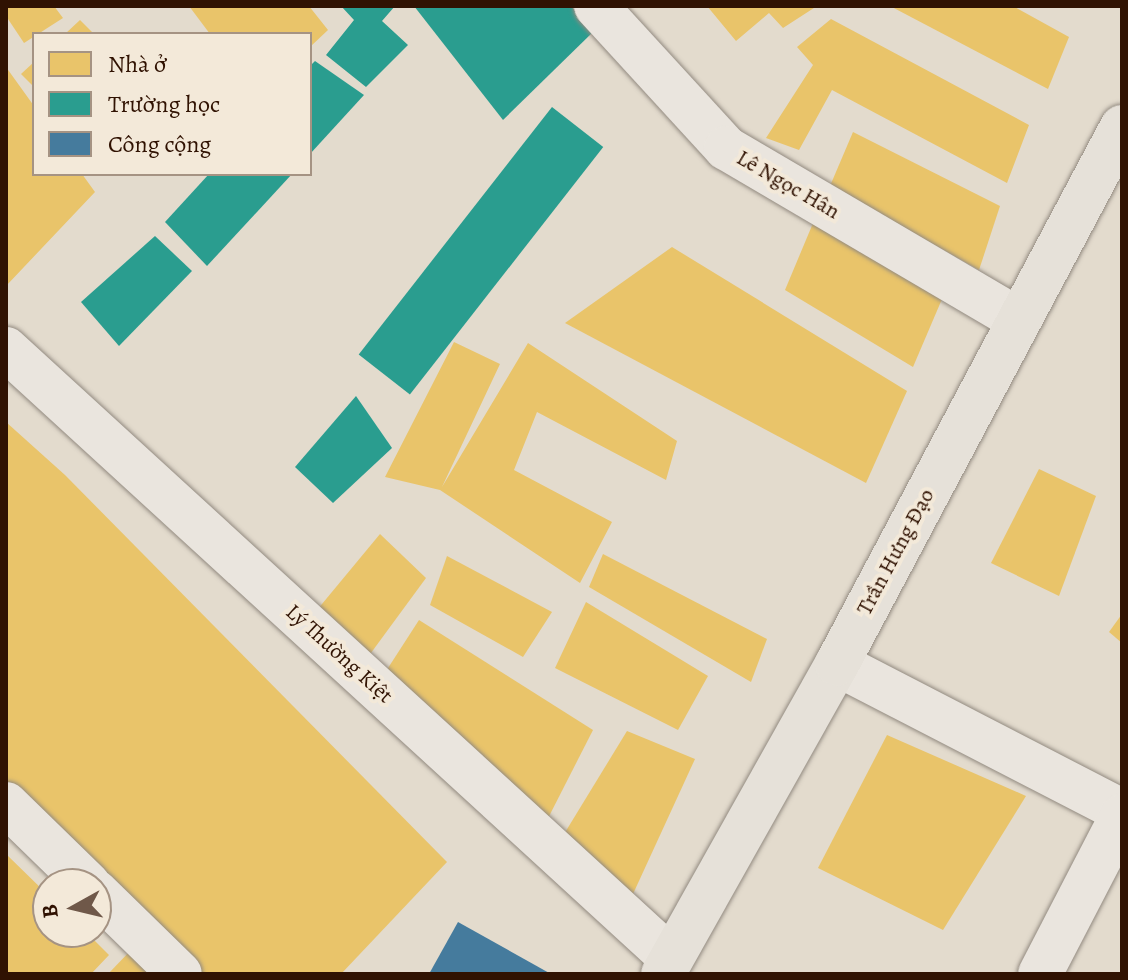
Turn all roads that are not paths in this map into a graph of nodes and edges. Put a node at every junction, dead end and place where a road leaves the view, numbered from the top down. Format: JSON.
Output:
{"nodes":[{"id":1,"x":596,"y":6,"type":"edge"},
{"id":2,"x":1122,"y":127,"type":"edge"},
{"id":3,"x":1017,"y":319,"type":"junction"},
{"id":4,"x":6,"y":349,"type":"edge"},
{"id":5,"x":837,"y":664,"type":"junction"},
{"id":6,"x":6,"y":804,"type":"edge"},
{"id":7,"x":1122,"y":814,"type":"edge"},
{"id":8,"x":72,"y":868,"type":"edge"},
{"id":9,"x":112,"y":908,"type":"edge"},
{"id":10,"x":667,"y":966,"type":"edge"},
{"id":11,"x":180,"y":974,"type":"edge"},
{"id":12,"x":1040,"y":974,"type":"edge"}],
"edges":[{"from":1,"to":3,"type":"street","name":"Lê Ngọc Hân"},
{"from":2,"to":3,"type":"highway","name":"Trần Hưng Đạo"},
{"from":3,"to":5,"type":"highway","name":"Trần Hưng Đạo"},
{"from":4,"to":10,"type":"street","name":"Lý Thường Kiệt"},
{"from":5,"to":7,"type":"street"},
{"from":5,"to":10,"type":"highway","name":"Trần Hưng Đạo"},
{"from":6,"to":8,"type":"street"},
{"from":7,"to":12,"type":"street"},
{"from":9,"to":11,"type":"street"}]}
